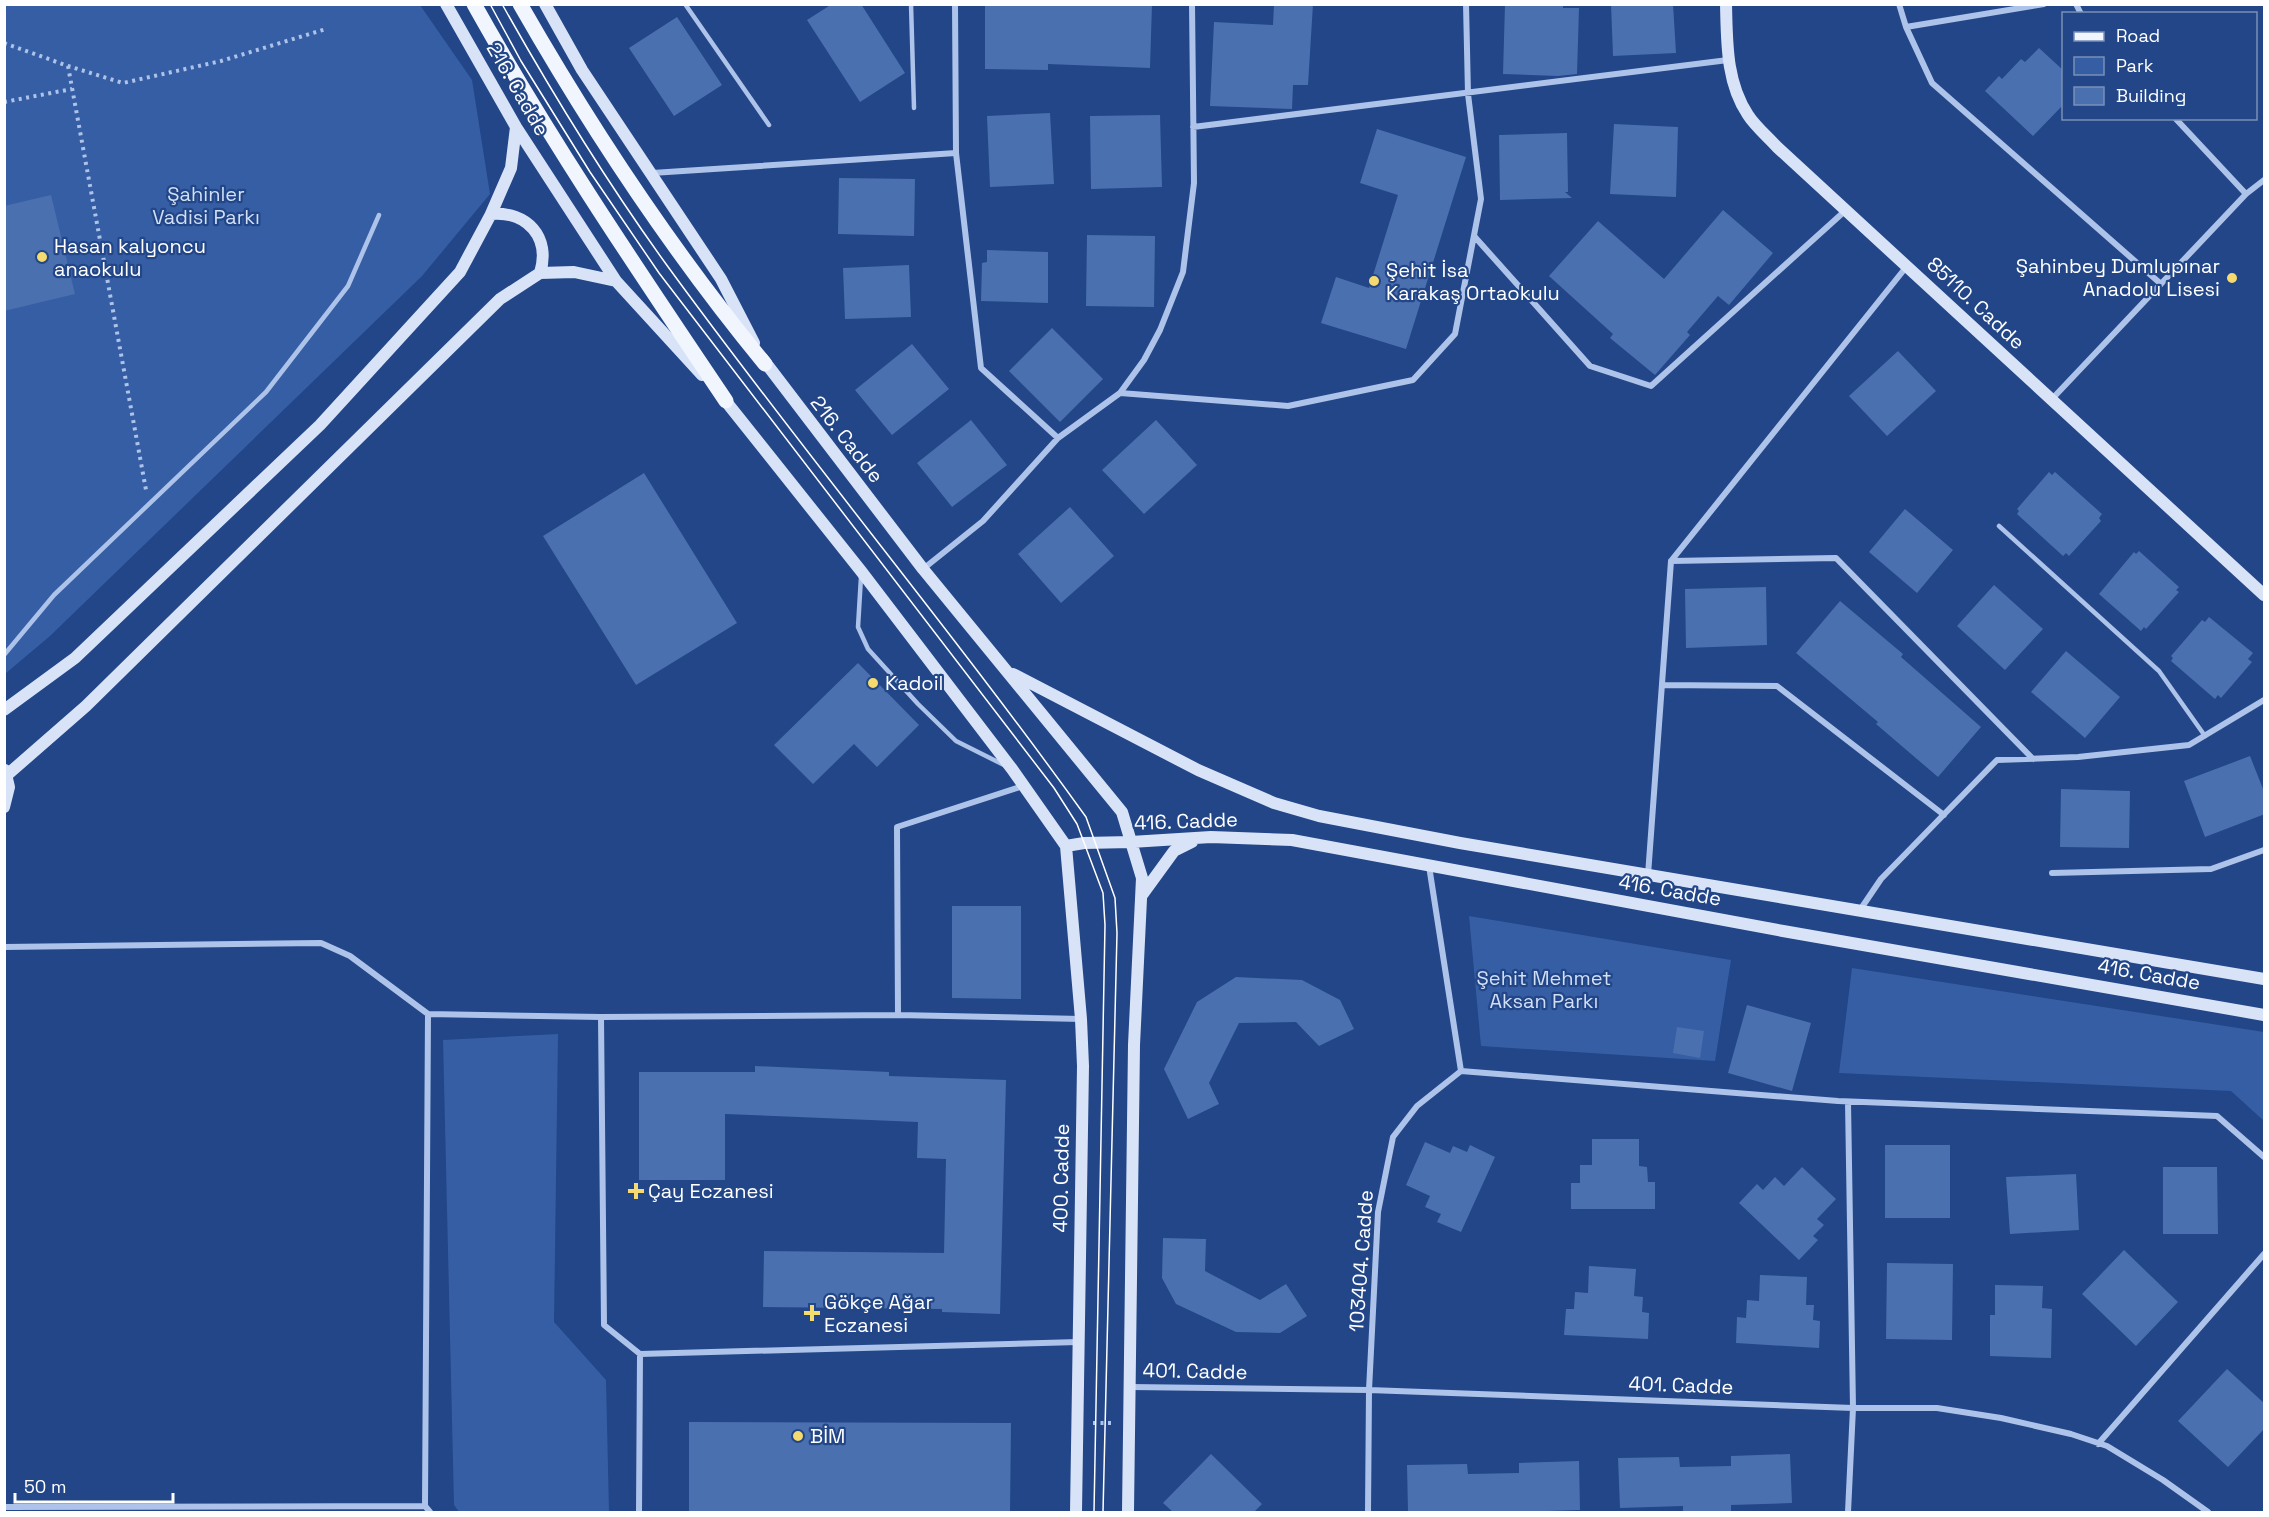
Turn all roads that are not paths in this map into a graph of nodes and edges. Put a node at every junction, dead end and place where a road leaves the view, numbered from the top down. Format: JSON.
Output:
{"nodes":[{"id":1,"x":446,"y":4,"type":"edge"},
{"id":2,"x":474,"y":4,"type":"edge"},
{"id":3,"x":520,"y":4,"type":"edge"},
{"id":4,"x":545,"y":4,"type":"edge"},
{"id":5,"x":685,"y":4,"type":"edge"},
{"id":6,"x":911,"y":4,"type":"edge"},
{"id":7,"x":955,"y":4,"type":"edge"},
{"id":8,"x":1192,"y":4,"type":"edge"},
{"id":9,"x":1466,"y":4,"type":"edge"},
{"id":10,"x":1726,"y":4,"type":"edge"},
{"id":11,"x":1899,"y":4,"type":"edge"},
{"id":12,"x":2044,"y":4,"type":"edge"},
{"id":13,"x":1906,"y":27,"type":"junction"},
{"id":14,"x":1728,"y":60,"type":"junction"},
{"id":15,"x":1468,"y":94,"type":"junction"},
{"id":16,"x":915,"y":108,"type":"dead end"},
{"id":17,"x":2177,"y":120,"type":"edge"},
{"id":18,"x":769,"y":125,"type":"dead end"},
{"id":19,"x":516,"y":127,"type":"junction"},
{"id":20,"x":1193,"y":127,"type":"junction"},
{"id":21,"x":956,"y":153,"type":"junction"},
{"id":22,"x":649,"y":174,"type":"junction"},
{"id":23,"x":2265,"y":180,"type":"edge"},
{"id":24,"x":2246,"y":194,"type":"junction"},
{"id":25,"x":1846,"y":210,"type":"junction"},
{"id":26,"x":490,"y":214,"type":"junction"},
{"id":27,"x":380,"y":215,"type":"dead end"},
{"id":28,"x":1474,"y":236,"type":"junction"},
{"id":29,"x":1907,"y":266,"type":"junction"},
{"id":30,"x":540,"y":273,"type":"junction"},
{"id":31,"x":616,"y":281,"type":"junction"},
{"id":32,"x":2161,"y":284,"type":"junction"},
{"id":33,"x":765,"y":364,"type":"junction"},
{"id":34,"x":1120,"y":393,"type":"junction"},
{"id":35,"x":2052,"y":399,"type":"junction"},
{"id":36,"x":726,"y":401,"type":"junction"},
{"id":37,"x":1058,"y":438,"type":"junction"},
{"id":38,"x":1999,"y":526,"type":"dead end"},
{"id":39,"x":1671,"y":561,"type":"junction"},
{"id":40,"x":923,"y":569,"type":"junction"},
{"id":41,"x":861,"y":571,"type":"junction"},
{"id":42,"x":2265,"y":595,"type":"edge"},
{"id":43,"x":4,"y":655,"type":"edge"},
{"id":44,"x":1008,"y":672,"type":"junction"},
{"id":45,"x":1662,"y":685,"type":"junction"},
{"id":46,"x":2265,"y":700,"type":"edge"},
{"id":47,"x":4,"y":710,"type":"edge"},
{"id":48,"x":2205,"y":736,"type":"junction"},
{"id":49,"x":2033,"y":759,"type":"junction"},
{"id":50,"x":1012,"y":769,"type":"junction"},
{"id":51,"x":6,"y":772,"type":"edge"},
{"id":52,"x":1023,"y":786,"type":"junction"},
{"id":53,"x":4,"y":807,"type":"edge"},
{"id":54,"x":1944,"y":815,"type":"junction"},
{"id":55,"x":1211,"y":837,"type":"junction"},
{"id":56,"x":1131,"y":842,"type":"junction"},
{"id":57,"x":1066,"y":846,"type":"junction"},
{"id":58,"x":2265,"y":850,"type":"edge"},
{"id":59,"x":1429,"y":866,"type":"junction"},
{"id":60,"x":2052,"y":873,"type":"dead end"},
{"id":61,"x":1648,"y":875,"type":"junction"},
{"id":62,"x":1141,"y":896,"type":"junction"},
{"id":63,"x":1860,"y":911,"type":"junction"},
{"id":64,"x":4,"y":947,"type":"edge"},
{"id":65,"x":2265,"y":980,"type":"edge"},
{"id":66,"x":428,"y":1014,"type":"junction"},
{"id":67,"x":898,"y":1015,"type":"junction"},
{"id":68,"x":2265,"y":1015,"type":"edge"},
{"id":69,"x":601,"y":1017,"type":"junction"},
{"id":70,"x":1082,"y":1019,"type":"junction"},
{"id":71,"x":1461,"y":1071,"type":"junction"},
{"id":72,"x":1848,"y":1102,"type":"junction"},
{"id":73,"x":2265,"y":1157,"type":"edge"},
{"id":74,"x":2265,"y":1254,"type":"edge"},
{"id":75,"x":1078,"y":1342,"type":"junction"},
{"id":76,"x":640,"y":1354,"type":"junction"},
{"id":77,"x":1129,"y":1387,"type":"junction"},
{"id":78,"x":1369,"y":1390,"type":"junction"},
{"id":79,"x":1853,"y":1408,"type":"junction"},
{"id":80,"x":2098,"y":1444,"type":"junction"},
{"id":81,"x":425,"y":1506,"type":"junction"},
{"id":82,"x":4,"y":1507,"type":"edge"},
{"id":83,"x":430,"y":1512,"type":"edge"},
{"id":84,"x":639,"y":1512,"type":"edge"},
{"id":85,"x":1076,"y":1512,"type":"edge"},
{"id":86,"x":1128,"y":1512,"type":"edge"},
{"id":87,"x":1368,"y":1512,"type":"edge"},
{"id":88,"x":1848,"y":1512,"type":"edge"},
{"id":89,"x":2208,"y":1512,"type":"edge"}],
"edges":[{"from":1,"to":19,"type":"main road","name":"216. Cadde"},
{"from":2,"to":36,"type":"main road"},
{"from":3,"to":33,"type":"main road"},
{"from":4,"to":22,"type":"main road","name":"216. Cadde"},
{"from":5,"to":18,"type":"lane"},
{"from":6,"to":16,"type":"lane"},
{"from":7,"to":21,"type":"street"},
{"from":8,"to":20,"type":"street"},
{"from":9,"to":15,"type":"street"},
{"from":10,"to":14,"type":"main road","name":"85110. Cadde"},
{"from":11,"to":13,"type":"street"},
{"from":12,"to":13,"type":"street"},
{"from":13,"to":32,"type":"street"},
{"from":14,"to":15,"type":"street"},
{"from":14,"to":25,"type":"main road","name":"85110. Cadde"},
{"from":15,"to":20,"type":"street"},
{"from":15,"to":28,"type":"street"},
{"from":17,"to":24,"type":"street"},
{"from":19,"to":26,"type":"main road"},
{"from":19,"to":31,"type":"main road","name":"216. Cadde"},
{"from":20,"to":34,"type":"street"},
{"from":21,"to":22,"type":"street"},
{"from":21,"to":37,"type":"street"},
{"from":22,"to":33,"type":"main road","name":"216. Cadde"},
{"from":23,"to":24,"type":"street"},
{"from":24,"to":32,"type":"street"},
{"from":25,"to":28,"type":"street"},
{"from":25,"to":29,"type":"main road","name":"85110. Cadde"},
{"from":26,"to":30,"type":"main road"},
{"from":26,"to":47,"type":"main road"},
{"from":27,"to":43,"type":"lane"},
{"from":28,"to":34,"type":"street"},
{"from":29,"to":35,"type":"main road","name":"85110. Cadde"},
{"from":29,"to":39,"type":"street"},
{"from":30,"to":31,"type":"main road"},
{"from":30,"to":51,"type":"main road"},
{"from":31,"to":36,"type":"main road","name":"216. Cadde"},
{"from":32,"to":35,"type":"street"},
{"from":33,"to":40,"type":"main road","name":"216. Cadde"},
{"from":34,"to":37,"type":"street"},
{"from":35,"to":42,"type":"main road","name":"85110. Cadde"},
{"from":36,"to":41,"type":"main road","name":"216. Cadde"},
{"from":37,"to":40,"type":"street"},
{"from":38,"to":48,"type":"lane"},
{"from":39,"to":45,"type":"street"},
{"from":39,"to":49,"type":"street"},
{"from":40,"to":44,"type":"main road","name":"216. Cadde"},
{"from":41,"to":50,"type":"main road","name":"216. Cadde"},
{"from":41,"to":50,"type":"lane"},
{"from":44,"to":56,"type":"main road","name":"216. Cadde"},
{"from":44,"to":61,"type":"main road"},
{"from":45,"to":54,"type":"street"},
{"from":45,"to":61,"type":"street"},
{"from":46,"to":48,"type":"street"},
{"from":48,"to":49,"type":"street"},
{"from":49,"to":54,"type":"street"},
{"from":50,"to":52,"type":"main road","name":"216. Cadde"},
{"from":51,"to":53,"type":"main road"},
{"from":52,"to":57,"type":"main road","name":"216. Cadde"},
{"from":52,"to":67,"type":"street"},
{"from":54,"to":63,"type":"street"},
{"from":55,"to":56,"type":"main road","name":"416. Cadde"},
{"from":55,"to":59,"type":"main road","name":"416. Cadde"},
{"from":55,"to":62,"type":"main road"},
{"from":56,"to":57,"type":"main road","name":"416. Cadde"},
{"from":56,"to":62,"type":"main road","name":"216. Cadde"},
{"from":57,"to":70,"type":"main road","name":"400. Cadde"},
{"from":58,"to":60,"type":"street"},
{"from":59,"to":68,"type":"main road","name":"416. Cadde"},
{"from":59,"to":71,"type":"street"},
{"from":61,"to":63,"type":"main road"},
{"from":62,"to":77,"type":"main road"},
{"from":63,"to":65,"type":"main road"},
{"from":64,"to":66,"type":"street"},
{"from":66,"to":69,"type":"street"},
{"from":66,"to":81,"type":"street"},
{"from":67,"to":69,"type":"street"},
{"from":67,"to":70,"type":"street"},
{"from":69,"to":76,"type":"street"},
{"from":70,"to":75,"type":"main road","name":"400. Cadde"},
{"from":71,"to":72,"type":"street"},
{"from":71,"to":78,"type":"street","name":"103404. Cadde"},
{"from":72,"to":73,"type":"street"},
{"from":72,"to":79,"type":"street"},
{"from":74,"to":80,"type":"street"},
{"from":75,"to":76,"type":"street"},
{"from":75,"to":85,"type":"main road","name":"400. Cadde"},
{"from":76,"to":84,"type":"street"},
{"from":77,"to":78,"type":"street","name":"401. Cadde"},
{"from":77,"to":86,"type":"main road"},
{"from":78,"to":79,"type":"street","name":"401. Cadde"},
{"from":78,"to":87,"type":"street","name":"103404. Cadde"},
{"from":79,"to":80,"type":"street","name":"401. Cadde"},
{"from":79,"to":88,"type":"street"},
{"from":80,"to":89,"type":"street","name":"401. Cadde"},
{"from":81,"to":82,"type":"street"},
{"from":81,"to":83,"type":"street"}]}
